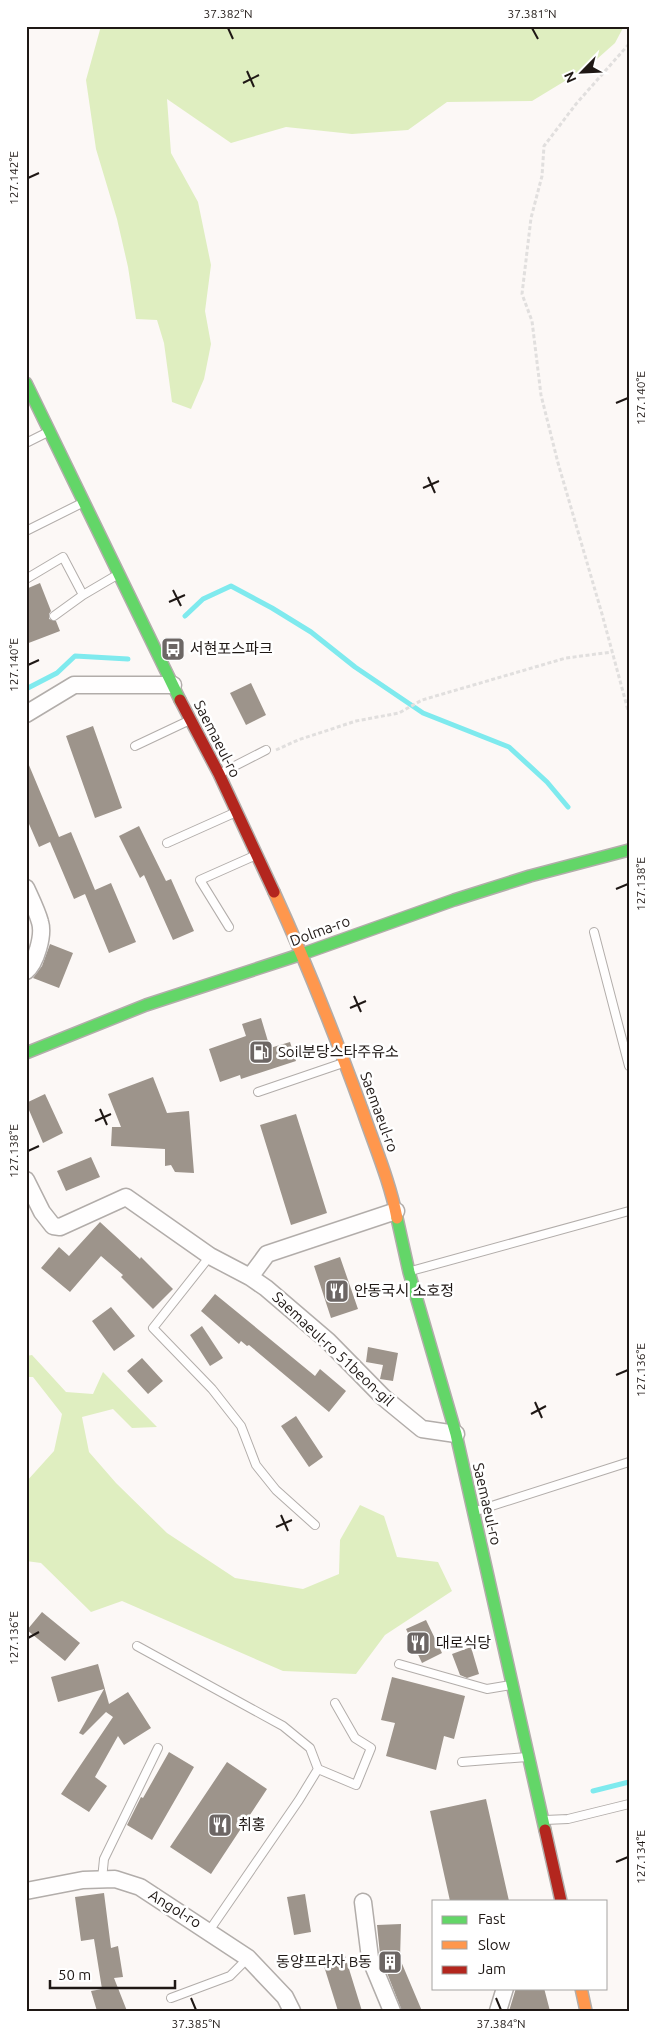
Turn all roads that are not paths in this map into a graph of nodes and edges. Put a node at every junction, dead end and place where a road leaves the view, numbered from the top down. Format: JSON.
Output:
{"nodes":[{"id":1,"x":26,"y":383,"type":"edge"},
{"id":2,"x":49,"y":430,"type":"junction"},
{"id":3,"x":26,"y":443,"type":"edge"},
{"id":4,"x":84,"y":502,"type":"junction"},
{"id":5,"x":26,"y":532,"type":"edge"},
{"id":6,"x":118,"y":574,"type":"junction"},
{"id":7,"x":26,"y":579,"type":"edge"},
{"id":8,"x":83,"y":596,"type":"junction"},
{"id":9,"x":54,"y":616,"type":"dead end"},
{"id":10,"x":173,"y":684,"type":"junction"},
{"id":11,"x":26,"y":714,"type":"edge"},
{"id":12,"x":190,"y":720,"type":"junction"},
{"id":13,"x":135,"y":746,"type":"dead end"},
{"id":14,"x":266,"y":750,"type":"road end"},
{"id":15,"x":219,"y":774,"type":"junction"},
{"id":16,"x":236,"y":812,"type":"junction"},
{"id":17,"x":167,"y":843,"type":"dead end"},
{"id":18,"x":629,"y":850,"type":"edge"},
{"id":19,"x":256,"y":856,"type":"junction"},
{"id":20,"x":26,"y":888,"type":"edge"},
{"id":21,"x":229,"y":927,"type":"dead end"},
{"id":22,"x":594,"y":932,"type":"dead end"},
{"id":23,"x":302,"y":954,"type":"junction"},
{"id":24,"x":26,"y":971,"type":"edge"},
{"id":25,"x":26,"y":1053,"type":"edge"},
{"id":26,"x":344,"y":1062,"type":"junction"},
{"id":27,"x":629,"y":1066,"type":"edge"},
{"id":28,"x":258,"y":1092,"type":"dead end"},
{"id":29,"x":26,"y":1180,"type":"edge"},
{"id":30,"x":396,"y":1211,"type":"junction"},
{"id":31,"x":629,"y":1211,"type":"edge"},
{"id":32,"x":210,"y":1256,"type":"junction"},
{"id":33,"x":409,"y":1272,"type":"junction"},
{"id":34,"x":250,"y":1277,"type":"junction"},
{"id":35,"x":456,"y":1434,"type":"junction"},
{"id":36,"x":629,"y":1462,"type":"edge"},
{"id":37,"x":474,"y":1511,"type":"junction"},
{"id":38,"x":315,"y":1525,"type":"dead end"},
{"id":39,"x":137,"y":1646,"type":"dead end"},
{"id":40,"x":399,"y":1664,"type":"dead end"},
{"id":41,"x":513,"y":1685,"type":"junction"},
{"id":42,"x":334,"y":1703,"type":"dead end"},
{"id":43,"x":158,"y":1748,"type":"dead end"},
{"id":44,"x":529,"y":1757,"type":"junction"},
{"id":45,"x":462,"y":1762,"type":"dead end"},
{"id":46,"x":318,"y":1769,"type":"junction"},
{"id":47,"x":629,"y":1804,"type":"edge"},
{"id":48,"x":543,"y":1820,"type":"junction"},
{"id":49,"x":102,"y":1879,"type":"junction"},
{"id":50,"x":26,"y":1891,"type":"edge"},
{"id":51,"x":561,"y":1900,"type":"edge"},
{"id":52,"x":363,"y":1902,"type":"dead end"},
{"id":53,"x":210,"y":1931,"type":"junction"},
{"id":54,"x":248,"y":1958,"type":"junction"},
{"id":55,"x":504,"y":1990,"type":"edge"},
{"id":56,"x":581,"y":1990,"type":"edge"},
{"id":57,"x":171,"y":1998,"type":"dead end"},
{"id":58,"x":292,"y":2011,"type":"edge"},
{"id":59,"x":392,"y":2011,"type":"edge"},
{"id":60,"x":498,"y":2011,"type":"edge"},
{"id":61,"x":586,"y":2011,"type":"edge"}],
"edges":[{"from":1,"to":2,"type":"street","name":"Saemaeul-ro"},
{"from":2,"to":3,"type":"lane"},
{"from":2,"to":4,"type":"street","name":"Saemaeul-ro"},
{"from":4,"to":5,"type":"lane"},
{"from":4,"to":6,"type":"street","name":"Saemaeul-ro"},
{"from":6,"to":8,"type":"lane"},
{"from":6,"to":10,"type":"street","name":"Saemaeul-ro"},
{"from":7,"to":8,"type":"lane"},
{"from":8,"to":9,"type":"lane"},
{"from":10,"to":11,"type":"street"},
{"from":10,"to":12,"type":"street","name":"Saemaeul-ro"},
{"from":12,"to":13,"type":"lane"},
{"from":12,"to":15,"type":"street","name":"Saemaeul-ro"},
{"from":14,"to":15,"type":"lane"},
{"from":15,"to":16,"type":"street","name":"Saemaeul-ro"},
{"from":16,"to":17,"type":"lane"},
{"from":16,"to":19,"type":"street","name":"Saemaeul-ro"},
{"from":18,"to":23,"type":"street","name":"Dolma-ro"},
{"from":19,"to":21,"type":"lane"},
{"from":19,"to":23,"type":"street","name":"Saemaeul-ro"},
{"from":20,"to":24,"type":"street"},
{"from":22,"to":27,"type":"lane"},
{"from":23,"to":25,"type":"street","name":"Dolma-ro"},
{"from":23,"to":26,"type":"street","name":"Saemaeul-ro"},
{"from":26,"to":28,"type":"lane"},
{"from":26,"to":30,"type":"street","name":"Saemaeul-ro"},
{"from":29,"to":32,"type":"street","name":"Saemaeul-ro 51beon-gil"},
{"from":30,"to":33,"type":"street","name":"Saemaeul-ro"},
{"from":30,"to":34,"type":"street"},
{"from":31,"to":33,"type":"lane"},
{"from":32,"to":34,"type":"street","name":"Saemaeul-ro 51beon-gil"},
{"from":32,"to":38,"type":"lane"},
{"from":33,"to":35,"type":"street","name":"Saemaeul-ro"},
{"from":34,"to":35,"type":"street","name":"Saemaeul-ro 51beon-gil"},
{"from":35,"to":37,"type":"street","name":"Saemaeul-ro"},
{"from":36,"to":37,"type":"lane"},
{"from":37,"to":41,"type":"street","name":"Saemaeul-ro"},
{"from":39,"to":46,"type":"lane"},
{"from":40,"to":41,"type":"lane"},
{"from":41,"to":44,"type":"street","name":"Saemaeul-ro"},
{"from":42,"to":46,"type":"lane"},
{"from":43,"to":49,"type":"lane"},
{"from":44,"to":45,"type":"lane"},
{"from":44,"to":48,"type":"street","name":"Saemaeul-ro"},
{"from":46,"to":53,"type":"lane"},
{"from":47,"to":48,"type":"lane"},
{"from":48,"to":51,"type":"street","name":"Saemaeul-ro"},
{"from":49,"to":50,"type":"street","name":"Angol-ro"},
{"from":49,"to":53,"type":"street","name":"Angol-ro"},
{"from":52,"to":59,"type":"street"},
{"from":53,"to":54,"type":"street","name":"Angol-ro"},
{"from":54,"to":57,"type":"lane"},
{"from":54,"to":58,"type":"street","name":"Angol-ro"},
{"from":55,"to":60,"type":"street"},
{"from":56,"to":61,"type":"street"}]}
